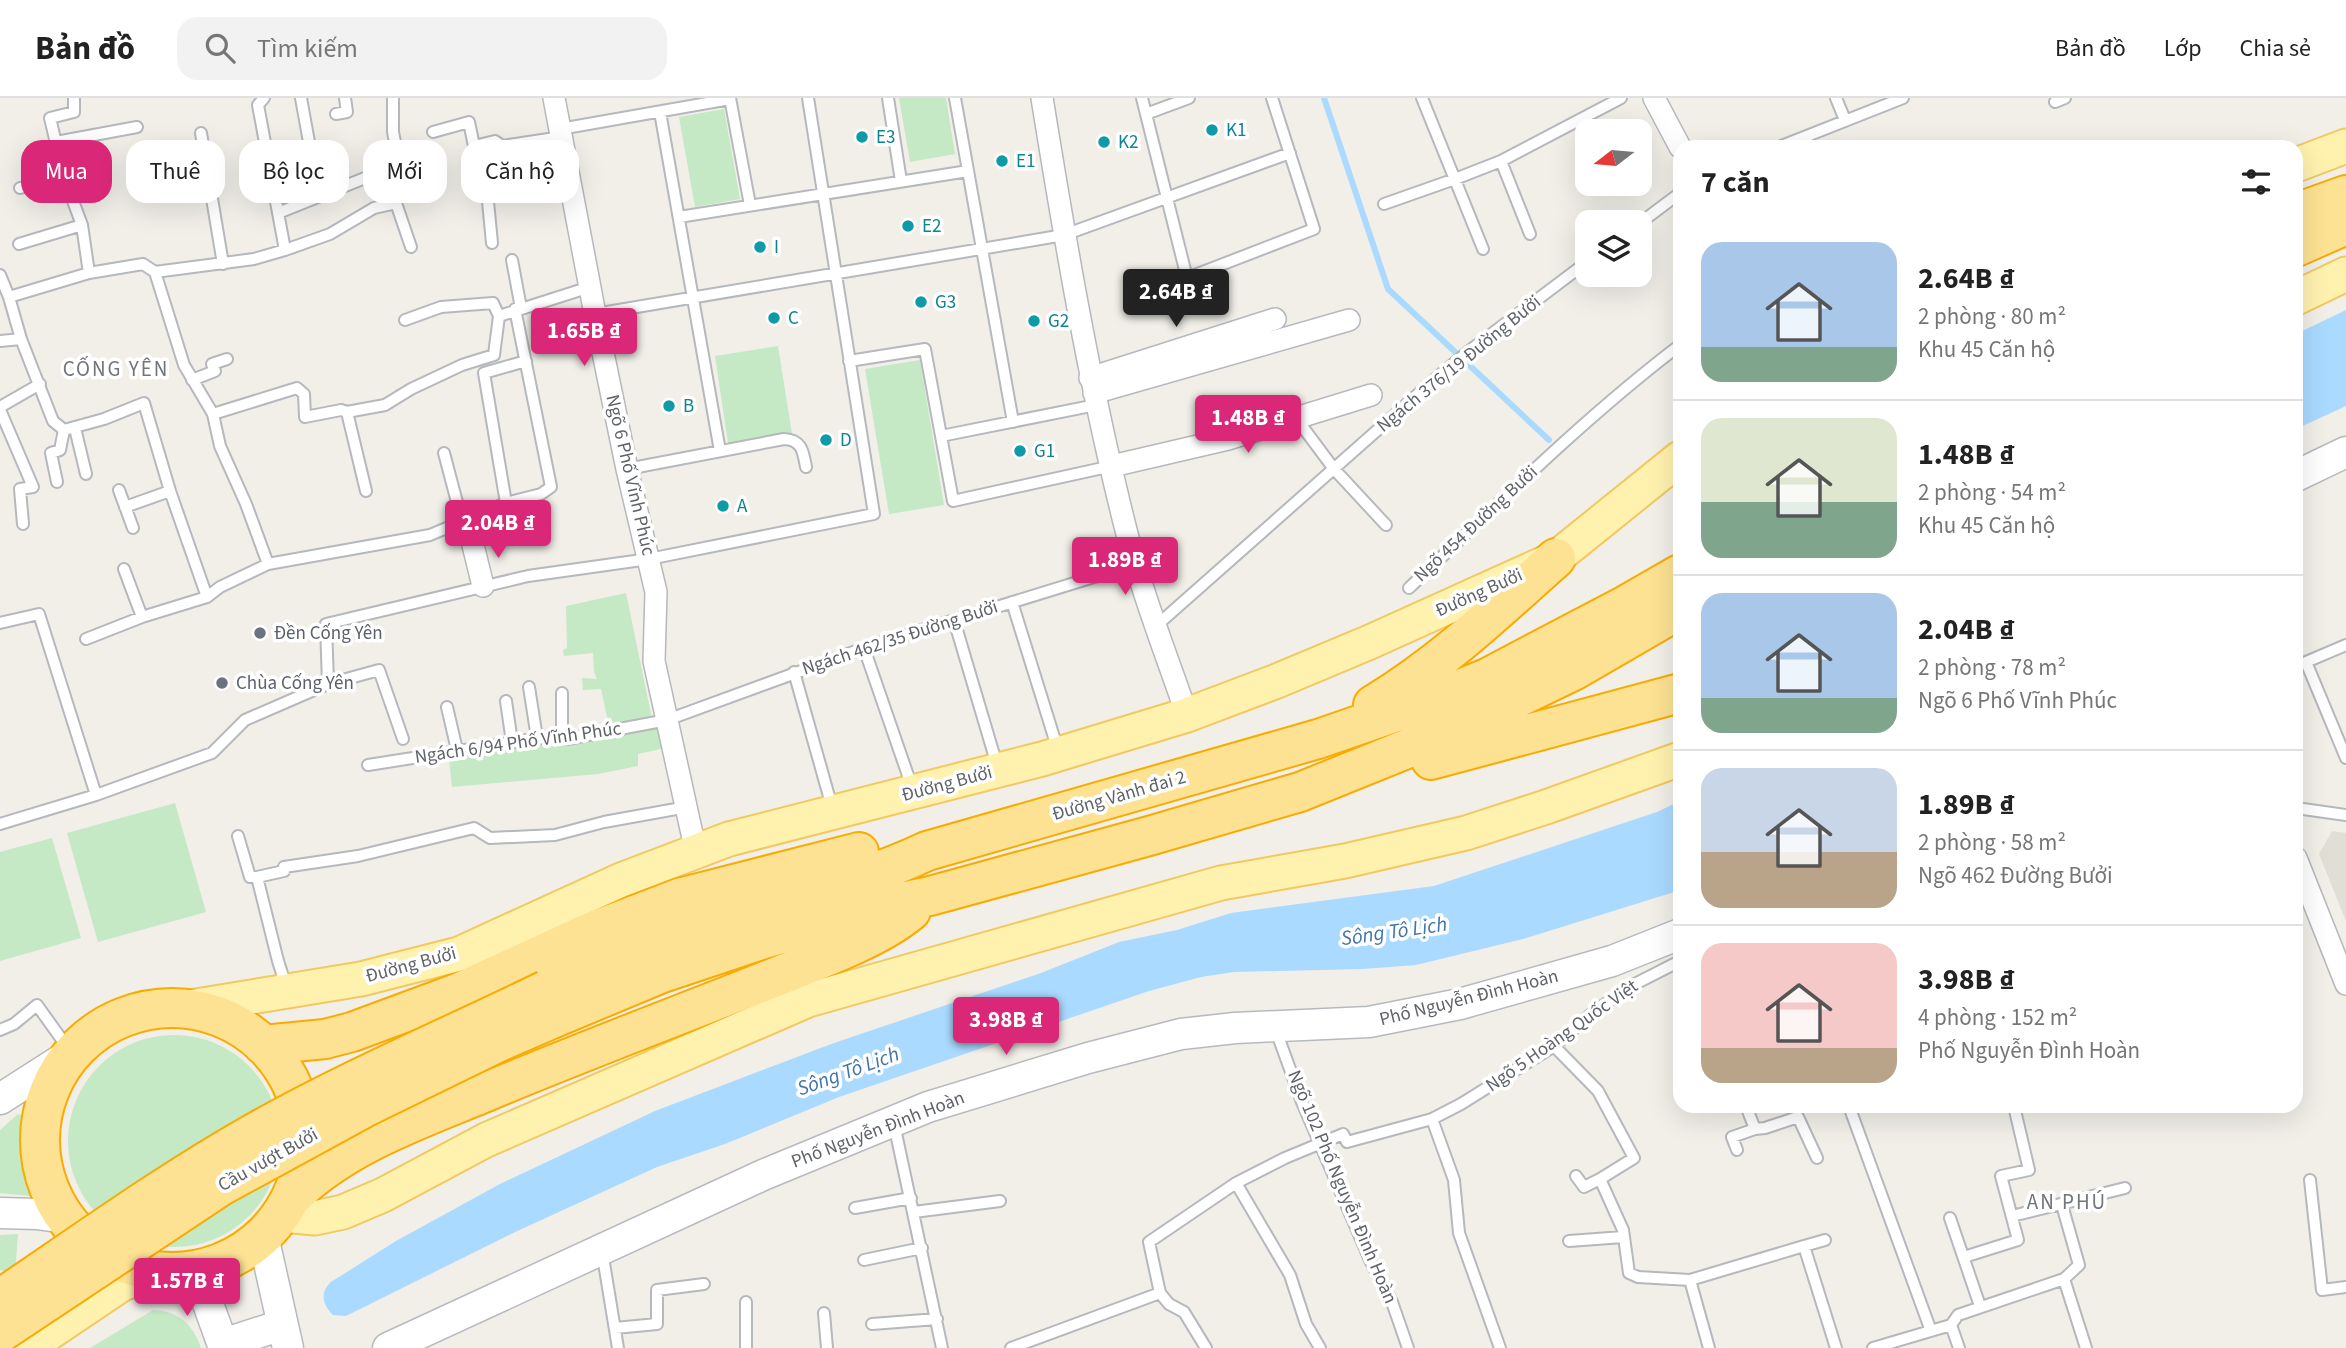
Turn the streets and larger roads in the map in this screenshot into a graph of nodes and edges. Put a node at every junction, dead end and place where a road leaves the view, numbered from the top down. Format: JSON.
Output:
{"nodes":[{"id":1,"x":554,"y":98,"type":"edge"},
{"id":2,"x":1042,"y":98,"type":"edge"},
{"id":3,"x":1654,"y":98,"type":"edge"},
{"id":4,"x":1676,"y":140,"type":"edge"},
{"id":5,"x":2346,"y":146,"type":"edge"},
{"id":6,"x":2303,"y":161,"type":"edge"},
{"id":7,"x":2346,"y":195,"type":"edge"},
{"id":8,"x":2303,"y":210,"type":"edge"},
{"id":9,"x":2346,"y":225,"type":"edge"},
{"id":10,"x":2303,"y":244,"type":"edge"},
{"id":11,"x":2346,"y":274,"type":"edge"},
{"id":12,"x":2303,"y":295,"type":"edge"},
{"id":13,"x":1275,"y":319,"type":"dead end"},
{"id":14,"x":1349,"y":320,"type":"dead end"},
{"id":15,"x":1093,"y":392,"type":"junction"},
{"id":16,"x":1371,"y":395,"type":"dead end"},
{"id":17,"x":2346,"y":452,"type":"edge"},
{"id":18,"x":1112,"y":466,"type":"junction"},
{"id":19,"x":1673,"y":466,"type":"edge"},
{"id":20,"x":2303,"y":473,"type":"edge"},
{"id":21,"x":473,"y":545,"type":"dead end"},
{"id":22,"x":1556,"y":558,"type":"junction"},
{"id":23,"x":1673,"y":578,"type":"edge"},
{"id":24,"x":483,"y":586,"type":"road end"},
{"id":25,"x":1673,"y":613,"type":"edge"},
{"id":26,"x":1673,"y":695,"type":"edge"},
{"id":27,"x":1187,"y":715,"type":"junction"},
{"id":28,"x":1318,"y":739,"type":"junction"},
{"id":29,"x":1673,"y":761,"type":"edge"},
{"id":30,"x":1300,"y":792,"type":"junction"},
{"id":31,"x":927,"y":851,"type":"junction"},
{"id":32,"x":696,"y":852,"type":"junction"},
{"id":33,"x":2303,"y":876,"type":"edge"},
{"id":34,"x":930,"y":896,"type":"junction"},
{"id":35,"x":1673,"y":937,"type":"edge"},
{"id":36,"x":2346,"y":984,"type":"edge"},
{"id":37,"x":550,"y":1004,"type":"junction"},
{"id":38,"x":184,"y":1008,"type":"junction"},
{"id":39,"x":263,"y":1045,"type":"junction"},
{"id":40,"x":72,"y":1053,"type":"junction"},
{"id":41,"x":0,"y":1099,"type":"edge"},
{"id":42,"x":0,"y":1213,"type":"edge"},
{"id":43,"x":278,"y":1217,"type":"junction"},
{"id":44,"x":65,"y":1218,"type":"junction"},
{"id":45,"x":174,"y":1272,"type":"junction"},
{"id":46,"x":0,"y":1297,"type":"edge"},
{"id":47,"x":0,"y":1333,"type":"edge"},
{"id":48,"x":285,"y":1336,"type":"edge"},
{"id":49,"x":223,"y":1346,"type":"edge"},
{"id":50,"x":12,"y":1348,"type":"edge"},
{"id":51,"x":27,"y":1348,"type":"edge"},
{"id":52,"x":388,"y":1348,"type":"edge"}],
"edges":[{"from":1,"to":32,"type":"street","name":"Ngõ 6 Phố Vĩnh Phúc"},
{"from":2,"to":15,"type":"street"},
{"from":3,"to":4,"type":"street"},
{"from":5,"to":6,"type":"main road"},
{"from":7,"to":8,"type":"highway"},
{"from":9,"to":10,"type":"highway"},
{"from":11,"to":12,"type":"main road"},
{"from":13,"to":15,"type":"street"},
{"from":14,"to":15,"type":"street"},
{"from":15,"to":18,"type":"street"},
{"from":16,"to":18,"type":"street"},
{"from":17,"to":20,"type":"main road"},
{"from":18,"to":27,"type":"street"},
{"from":19,"to":22,"type":"main road","name":"Đường Bưởi"},
{"from":21,"to":24,"type":"street"},
{"from":22,"to":27,"type":"main road","name":"Đường Bưởi"},
{"from":22,"to":28,"type":"highway"},
{"from":23,"to":28,"type":"highway","name":"Đường Vành đai 2"},
{"from":25,"to":30,"type":"highway"},
{"from":26,"to":30,"type":"highway"},
{"from":27,"to":32,"type":"main road","name":"Đường Bưởi"},
{"from":28,"to":31,"type":"highway","name":"Đường Vành đai 2"},
{"from":29,"to":43,"type":"main road"},
{"from":30,"to":34,"type":"highway"},
{"from":31,"to":37,"type":"highway","name":"Đường Vành đai 2"},
{"from":31,"to":39,"type":"highway"},
{"from":32,"to":38,"type":"main road","name":"Đường Bưởi"},
{"from":33,"to":36,"type":"street"},
{"from":34,"to":37,"type":"highway"},
{"from":34,"to":43,"type":"highway"},
{"from":35,"to":52,"type":"main road","name":"Phố Nguyễn Đình Hoàn"},
{"from":37,"to":46,"type":"highway","name":"Cầu vượt Bưởi","bridge":true},
{"from":37,"to":47,"type":"highway","name":"Cầu vượt Bưởi","bridge":true},
{"from":38,"to":39,"type":"highway"},
{"from":38,"to":40,"type":"highway"},
{"from":39,"to":43,"type":"highway"},
{"from":40,"to":41,"type":"main road"},
{"from":40,"to":44,"type":"highway"},
{"from":42,"to":44,"type":"main road"},
{"from":43,"to":45,"type":"highway"},
{"from":43,"to":48,"type":"main road"},
{"from":44,"to":45,"type":"highway"},
{"from":45,"to":49,"type":"main road"},
{"from":45,"to":51,"type":"main road"},
{"from":46,"to":50,"type":"main road"},
{"from":48,"to":49,"type":"main road"}]}
